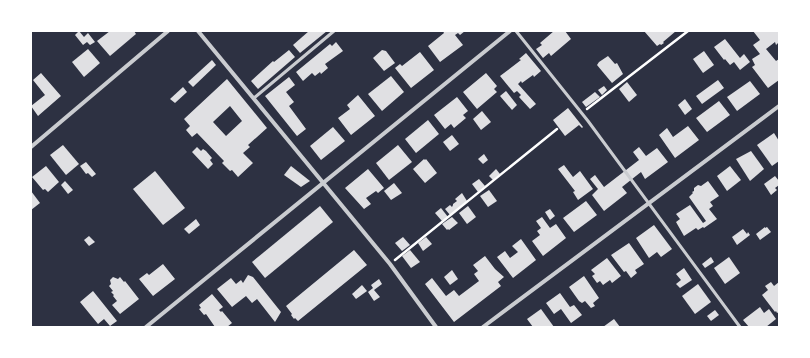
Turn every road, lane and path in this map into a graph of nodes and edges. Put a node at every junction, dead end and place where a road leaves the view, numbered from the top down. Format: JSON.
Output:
{"nodes":[{"id":1,"x":168,"y":31,"type":"edge"},
{"id":2,"x":198,"y":31,"type":"edge"},
{"id":3,"x":334,"y":31,"type":"edge"},
{"id":4,"x":510,"y":31,"type":"edge"},
{"id":5,"x":516,"y":31,"type":"edge"},
{"id":6,"x":688,"y":31,"type":"edge"},
{"id":7,"x":254,"y":98,"type":"junction"},
{"id":8,"x":779,"y":106,"type":"edge"},
{"id":9,"x":581,"y":113,"type":"junction"},
{"id":10,"x":557,"y":129,"type":"dead end"},
{"id":11,"x":31,"y":146,"type":"edge"},
{"id":12,"x":323,"y":182,"type":"junction"},
{"id":13,"x":649,"y":204,"type":"junction"},
{"id":14,"x":390,"y":264,"type":"junction"},
{"id":15,"x":146,"y":327,"type":"edge"},
{"id":16,"x":436,"y":327,"type":"edge"},
{"id":17,"x":482,"y":327,"type":"edge"},
{"id":18,"x":740,"y":327,"type":"edge"}],
"edges":[{"from":1,"to":11,"type":"street"},
{"from":2,"to":7,"type":"street"},
{"from":3,"to":7,"type":"lane"},
{"from":4,"to":12,"type":"street"},
{"from":5,"to":9,"type":"lane"},
{"from":6,"to":9,"type":"path"},
{"from":7,"to":12,"type":"street"},
{"from":8,"to":13,"type":"street"},
{"from":9,"to":13,"type":"lane"},
{"from":10,"to":14,"type":"path"},
{"from":12,"to":14,"type":"street"},
{"from":12,"to":15,"type":"street"},
{"from":13,"to":17,"type":"street"},
{"from":13,"to":18,"type":"lane"},
{"from":14,"to":16,"type":"street"}]}
